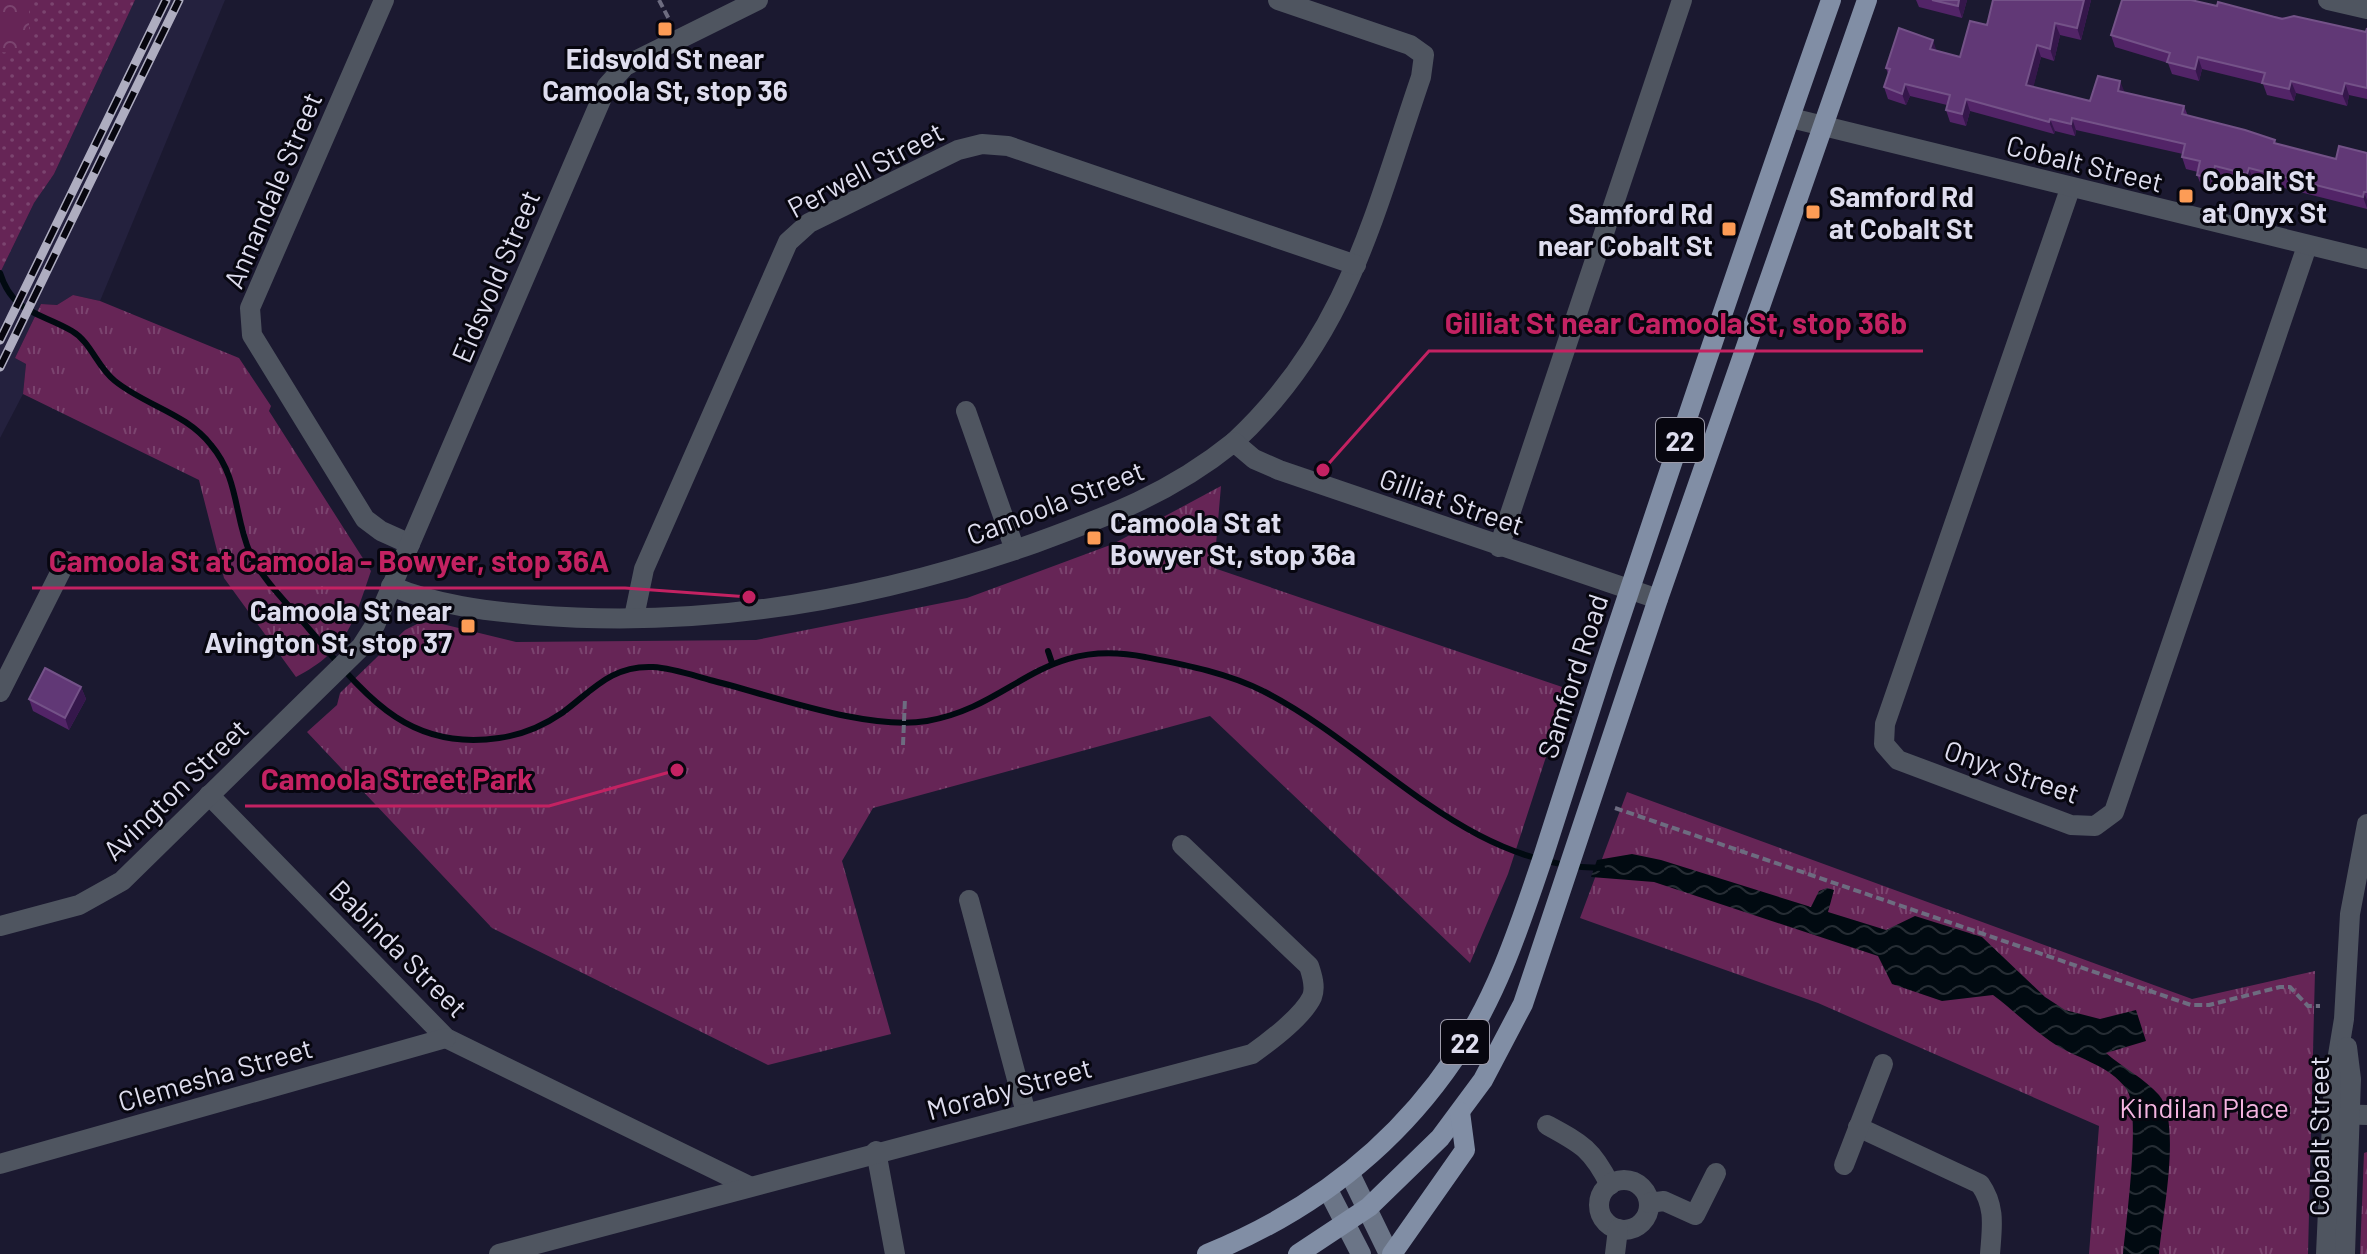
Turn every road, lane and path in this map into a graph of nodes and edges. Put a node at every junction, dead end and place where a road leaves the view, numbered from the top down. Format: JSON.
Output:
{"nodes":[{"id":1,"x":384,"y":0,"type":"edge"},
{"id":2,"x":758,"y":0,"type":"edge"},
{"id":3,"x":1278,"y":0,"type":"edge"},
{"id":4,"x":1682,"y":0,"type":"edge"},
{"id":5,"x":1831,"y":0,"type":"edge"},
{"id":6,"x":1867,"y":0,"type":"edge"},
{"id":7,"x":2328,"y":0,"type":"edge"},
{"id":8,"x":2367,"y":9,"type":"edge"},
{"id":9,"x":1791,"y":118,"type":"junction"},
{"id":10,"x":1821,"y":127,"type":"junction"},
{"id":11,"x":2070,"y":189,"type":"junction"},
{"id":12,"x":2307,"y":246,"type":"junction"},
{"id":13,"x":2367,"y":259,"type":"edge"},
{"id":14,"x":1356,"y":265,"type":"junction"},
{"id":15,"x":966,"y":411,"type":"dead end"},
{"id":16,"x":1234,"y":442,"type":"junction"},
{"id":17,"x":410,"y":544,"type":"junction"},
{"id":18,"x":1499,"y":547,"type":"junction"},
{"id":19,"x":1015,"y":550,"type":"junction"},
{"id":20,"x":66,"y":561,"type":"dead end"},
{"id":21,"x":391,"y":586,"type":"junction"},
{"id":22,"x":1630,"y":590,"type":"junction"},
{"id":23,"x":1658,"y":599,"type":"junction"},
{"id":24,"x":634,"y":617,"type":"junction"},
{"id":25,"x":361,"y":647,"type":"joint"},
{"id":26,"x":0,"y":692,"type":"edge"},
{"id":27,"x":905,"y":698,"type":"dead end"},
{"id":28,"x":903,"y":745,"type":"dead end"},
{"id":29,"x":209,"y":795,"type":"junction"},
{"id":30,"x":1615,"y":808,"type":"dead end"},
{"id":31,"x":2367,"y":824,"type":"edge"},
{"id":32,"x":1182,"y":845,"type":"dead end"},
{"id":33,"x":2363,"y":864,"type":"edge"},
{"id":34,"x":969,"y":900,"type":"dead end"},
{"id":35,"x":0,"y":926,"type":"edge"},
{"id":36,"x":2320,"y":1006,"type":"dead end"},
{"id":37,"x":446,"y":1038,"type":"junction"},
{"id":38,"x":1883,"y":1064,"type":"dead end"},
{"id":39,"x":1460,"y":1112,"type":"junction"},
{"id":40,"x":1026,"y":1113,"type":"junction"},
{"id":41,"x":2350,"y":1115,"type":"edge"},
{"id":42,"x":1547,"y":1125,"type":"dead end"},
{"id":43,"x":1858,"y":1127,"type":"junction"},
{"id":44,"x":876,"y":1151,"type":"junction"},
{"id":45,"x":0,"y":1164,"type":"edge"},
{"id":46,"x":1844,"y":1165,"type":"dead end"},
{"id":47,"x":1716,"y":1173,"type":"dead end"},
{"id":48,"x":1350,"y":1174,"type":"junction"},
{"id":49,"x":1610,"y":1185,"type":"junction"},
{"id":50,"x":749,"y":1186,"type":"junction"},
{"id":51,"x":1328,"y":1190,"type":"junction"},
{"id":52,"x":1649,"y":1203,"type":"junction"},
{"id":53,"x":1369,"y":1207,"type":"junction"},
{"id":54,"x":1346,"y":1224,"type":"junction"},
{"id":55,"x":1618,"y":1229,"type":"junction"},
{"id":56,"x":499,"y":1254,"type":"edge"},
{"id":57,"x":895,"y":1254,"type":"edge"},
{"id":58,"x":1207,"y":1254,"type":"edge"},
{"id":59,"x":1298,"y":1254,"type":"edge"},
{"id":60,"x":1361,"y":1254,"type":"edge"},
{"id":61,"x":1391,"y":1254,"type":"edge"},
{"id":62,"x":1615,"y":1254,"type":"edge"},
{"id":63,"x":1990,"y":1254,"type":"edge"},
{"id":64,"x":2326,"y":1254,"type":"edge"},
{"id":65,"x":2345,"y":1254,"type":"edge"}],
"edges":[{"from":1,"to":17,"type":"street","name":"Annandale Street"},
{"from":2,"to":17,"type":"street","name":"Eidsvold Street"},
{"from":3,"to":14,"type":"street","name":"Camoola Street"},
{"from":4,"to":18,"type":"street"},
{"from":5,"to":9,"type":"main road","name":"Samford Road","number":"22"},
{"from":6,"to":10,"type":"main road","name":"Samford Road","number":"22"},
{"from":7,"to":8,"type":"street"},
{"from":9,"to":10,"type":"street","name":"Cobalt Street"},
{"from":9,"to":22,"type":"main road","name":"Samford Road","number":"22"},
{"from":10,"to":11,"type":"street","name":"Cobalt Street"},
{"from":10,"to":23,"type":"main road","name":"Samford Road","number":"22"},
{"from":11,"to":12,"type":"street","name":"Cobalt Street"},
{"from":11,"to":12,"type":"street","name":"Onyx Street"},
{"from":12,"to":13,"type":"street","name":"Cobalt Street"},
{"from":14,"to":16,"type":"street","name":"Camoola Street"},
{"from":14,"to":24,"type":"street","name":"Perwell Street"},
{"from":15,"to":19,"type":"street"},
{"from":16,"to":18,"type":"street","name":"Gilliat Street"},
{"from":16,"to":19,"type":"street","name":"Camoola Street"},
{"from":17,"to":21,"type":"street","name":"Eidsvold Street"},
{"from":18,"to":22,"type":"street","name":"Gilliat Street"},
{"from":19,"to":24,"type":"street","name":"Camoola Street"},
{"from":20,"to":26,"type":"street"},
{"from":21,"to":24,"type":"street","name":"Camoola Street"},
{"from":21,"to":25,"type":"street","name":"Eidsvold Street"},
{"from":22,"to":23,"type":"street","name":"Gilliat Street"},
{"from":22,"to":48,"type":"main road","name":"Samford Road","number":"22"},
{"from":23,"to":39,"type":"main road","name":"Samford Road","number":"22"},
{"from":25,"to":29,"type":"street","name":"Avington Street"},
{"from":27,"to":28,"type":"path"},
{"from":29,"to":35,"type":"street","name":"Avington Street"},
{"from":29,"to":37,"type":"street","name":"Babinda Street"},
{"from":30,"to":36,"type":"path"},
{"from":31,"to":33,"type":"street","name":"Cobalt Street"},
{"from":32,"to":40,"type":"street","name":"Moraby Street"},
{"from":33,"to":41,"type":"street","name":"Cobalt Street"},
{"from":34,"to":40,"type":"street"},
{"from":37,"to":45,"type":"street","name":"Clemesha Street"},
{"from":37,"to":50,"type":"street","name":"Babinda Street"},
{"from":38,"to":43,"type":"street"},
{"from":39,"to":53,"type":"main road","name":"Samford Road","number":"22"},
{"from":39,"to":61,"type":"main road"},
{"from":40,"to":44,"type":"street","name":"Moraby Street"},
{"from":41,"to":64,"type":"street","name":"Cobalt Street"},
{"from":41,"to":65,"type":"street","name":"Cobalt Street"},
{"from":42,"to":49,"type":"street"},
{"from":43,"to":46,"type":"street"},
{"from":43,"to":63,"type":"street"},
{"from":44,"to":50,"type":"street","name":"Moraby Street"},
{"from":44,"to":57,"type":"street"},
{"from":47,"to":52,"type":"street"},
{"from":48,"to":51,"type":"main road","name":"Samford Road","number":"22"},
{"from":48,"to":53,"type":"main road"},
{"from":49,"to":52,"type":"street"},
{"from":49,"to":55,"type":"street"},
{"from":50,"to":56,"type":"street","name":"Moraby Street"},
{"from":51,"to":54,"type":"main road"},
{"from":51,"to":58,"type":"main road","name":"Samford Road","number":"22"},
{"from":52,"to":55,"type":"street"},
{"from":53,"to":54,"type":"main road","name":"Samford Road","number":"22"},
{"from":53,"to":61,"type":"main road"},
{"from":54,"to":59,"type":"main road","name":"Samford Road","number":"22"},
{"from":54,"to":60,"type":"main road"},
{"from":55,"to":62,"type":"street"}]}
